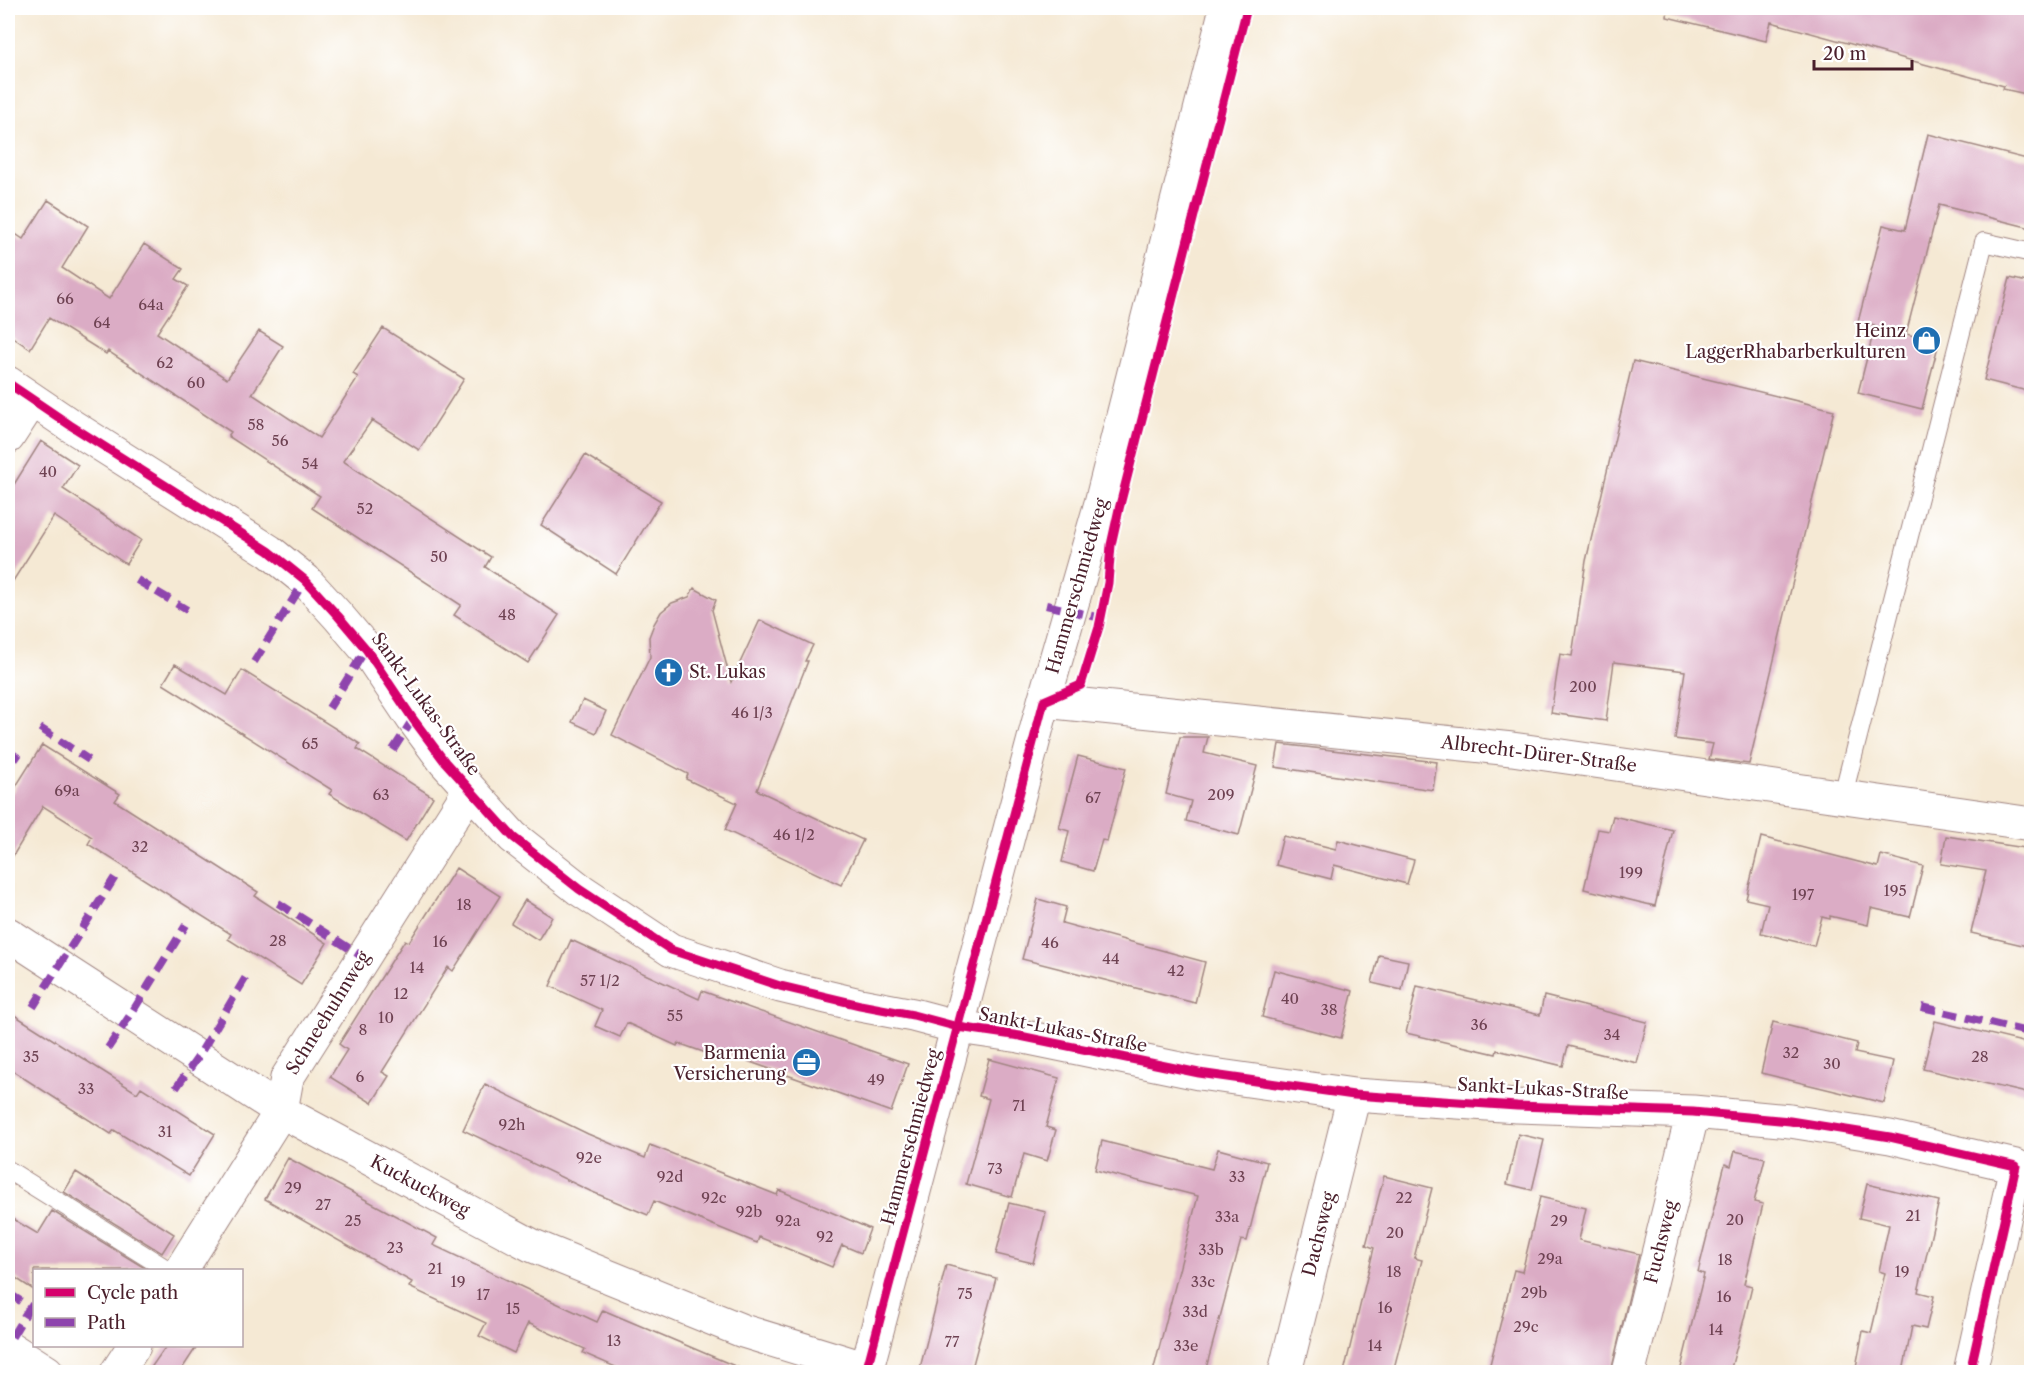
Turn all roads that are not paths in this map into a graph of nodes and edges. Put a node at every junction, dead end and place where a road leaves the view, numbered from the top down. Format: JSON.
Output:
{"nodes":[{"id":1,"x":1226,"y":8,"type":"edge"},
{"id":2,"x":2031,"y":253,"type":"edge"},
{"id":3,"x":20,"y":391,"type":"edge"},
{"id":4,"x":8,"y":437,"type":"edge"},
{"id":5,"x":1044,"y":701,"type":"junction"},
{"id":6,"x":469,"y":790,"type":"junction"},
{"id":7,"x":1843,"y":795,"type":"junction"},
{"id":8,"x":2031,"y":824,"type":"edge"},
{"id":9,"x":8,"y":934,"type":"edge"},
{"id":10,"x":958,"y":1027,"type":"junction"},
{"id":11,"x":1354,"y":1095,"type":"junction"},
{"id":12,"x":281,"y":1111,"type":"junction"},
{"id":13,"x":1693,"y":1112,"type":"junction"},
{"id":14,"x":2024,"y":1168,"type":"edge"},
{"id":15,"x":8,"y":1170,"type":"edge"},
{"id":16,"x":166,"y":1269,"type":"edge"},
{"id":17,"x":182,"y":1269,"type":"edge"},
{"id":18,"x":8,"y":1347,"type":"edge"},
{"id":19,"x":133,"y":1347,"type":"edge"},
{"id":20,"x":866,"y":1371,"type":"edge"},
{"id":21,"x":47,"y":1372,"type":"edge"},
{"id":22,"x":117,"y":1372,"type":"edge"},
{"id":23,"x":1285,"y":1372,"type":"edge"},
{"id":24,"x":1629,"y":1372,"type":"edge"},
{"id":25,"x":1970,"y":1372,"type":"edge"}],
"edges":[{"from":1,"to":5,"type":"street","name":"Hammerschmiedweg"},
{"from":2,"to":7,"type":"lane"},
{"from":3,"to":4,"type":"street"},
{"from":3,"to":6,"type":"street","name":"Sankt-Lukas-Straße"},
{"from":5,"to":7,"type":"street","name":"Albrecht-Dürer-Straße"},
{"from":5,"to":10,"type":"street","name":"Hammerschmiedweg"},
{"from":6,"to":10,"type":"street","name":"Sankt-Lukas-Straße"},
{"from":6,"to":12,"type":"street","name":"Schneehuhnweg"},
{"from":7,"to":8,"type":"street","name":"Albrecht-Dürer-Straße"},
{"from":9,"to":12,"type":"street","name":"Kuckuckweg"},
{"from":10,"to":11,"type":"street","name":"Sankt-Lukas-Straße"},
{"from":10,"to":20,"type":"street","name":"Hammerschmiedweg"},
{"from":11,"to":13,"type":"street","name":"Sankt-Lukas-Straße"},
{"from":11,"to":23,"type":"street","name":"Dachsweg"},
{"from":12,"to":17,"type":"street","name":"Schneehuhnweg"},
{"from":12,"to":20,"type":"street","name":"Kuckuckweg"},
{"from":13,"to":14,"type":"street","name":"Sankt-Lukas-Straße"},
{"from":13,"to":24,"type":"street","name":"Fuchsweg"},
{"from":14,"to":25,"type":"street","name":"Sankt-Lukas-Straße"},
{"from":15,"to":16,"type":"lane"},
{"from":18,"to":21,"type":"street"},
{"from":19,"to":22,"type":"street"}]}
